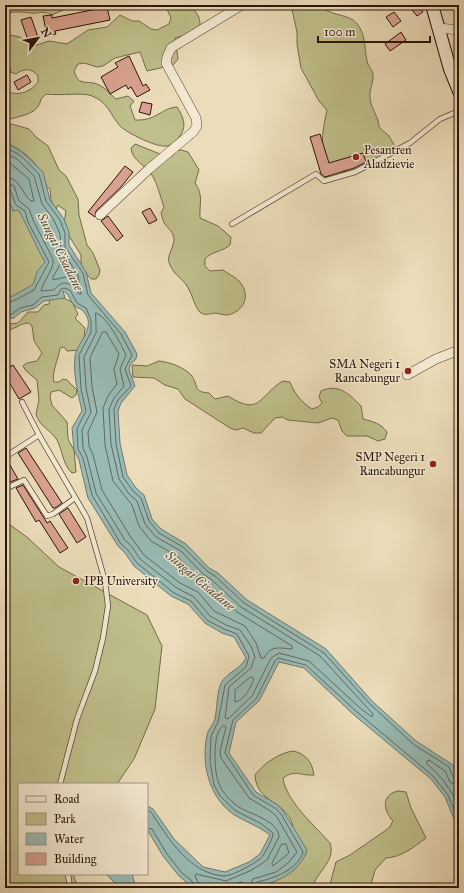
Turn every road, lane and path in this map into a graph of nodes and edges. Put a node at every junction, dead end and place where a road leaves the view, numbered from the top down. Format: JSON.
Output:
{"nodes":[{"id":1,"x":242,"y":5,"type":"edge"},
{"id":2,"x":432,"y":5,"type":"edge"},
{"id":3,"x":440,"y":28,"type":"junction"},
{"id":4,"x":459,"y":30,"type":"edge"},
{"id":5,"x":459,"y":91,"type":"edge"},
{"id":6,"x":459,"y":111,"type":"edge"},
{"id":7,"x":100,"y":215,"type":"dead end"},
{"id":8,"x":232,"y":224,"type":"dead end"},
{"id":9,"x":459,"y":350,"type":"edge"},
{"id":10,"x":407,"y":375,"type":"dead end"},
{"id":11,"x":22,"y":402,"type":"dead end"},
{"id":12,"x":40,"y":435,"type":"junction"},
{"id":13,"x":5,"y":457,"type":"edge"},
{"id":14,"x":5,"y":489,"type":"edge"},
{"id":15,"x":76,"y":498,"type":"junction"},
{"id":16,"x":60,"y":783,"type":"edge"},
{"id":17,"x":68,"y":875,"type":"edge"},
{"id":18,"x":70,"y":888,"type":"edge"}],
"edges":[{"from":1,"to":7,"type":"street"},
{"from":2,"to":3,"type":"main road"},
{"from":3,"to":4,"type":"street"},
{"from":3,"to":5,"type":"main road"},
{"from":6,"to":8,"type":"lane"},
{"from":9,"to":10,"type":"street"},
{"from":11,"to":12,"type":"lane"},
{"from":12,"to":13,"type":"lane"},
{"from":12,"to":15,"type":"lane"},
{"from":14,"to":15,"type":"lane"},
{"from":15,"to":16,"type":"lane"},
{"from":17,"to":18,"type":"lane"}]}
